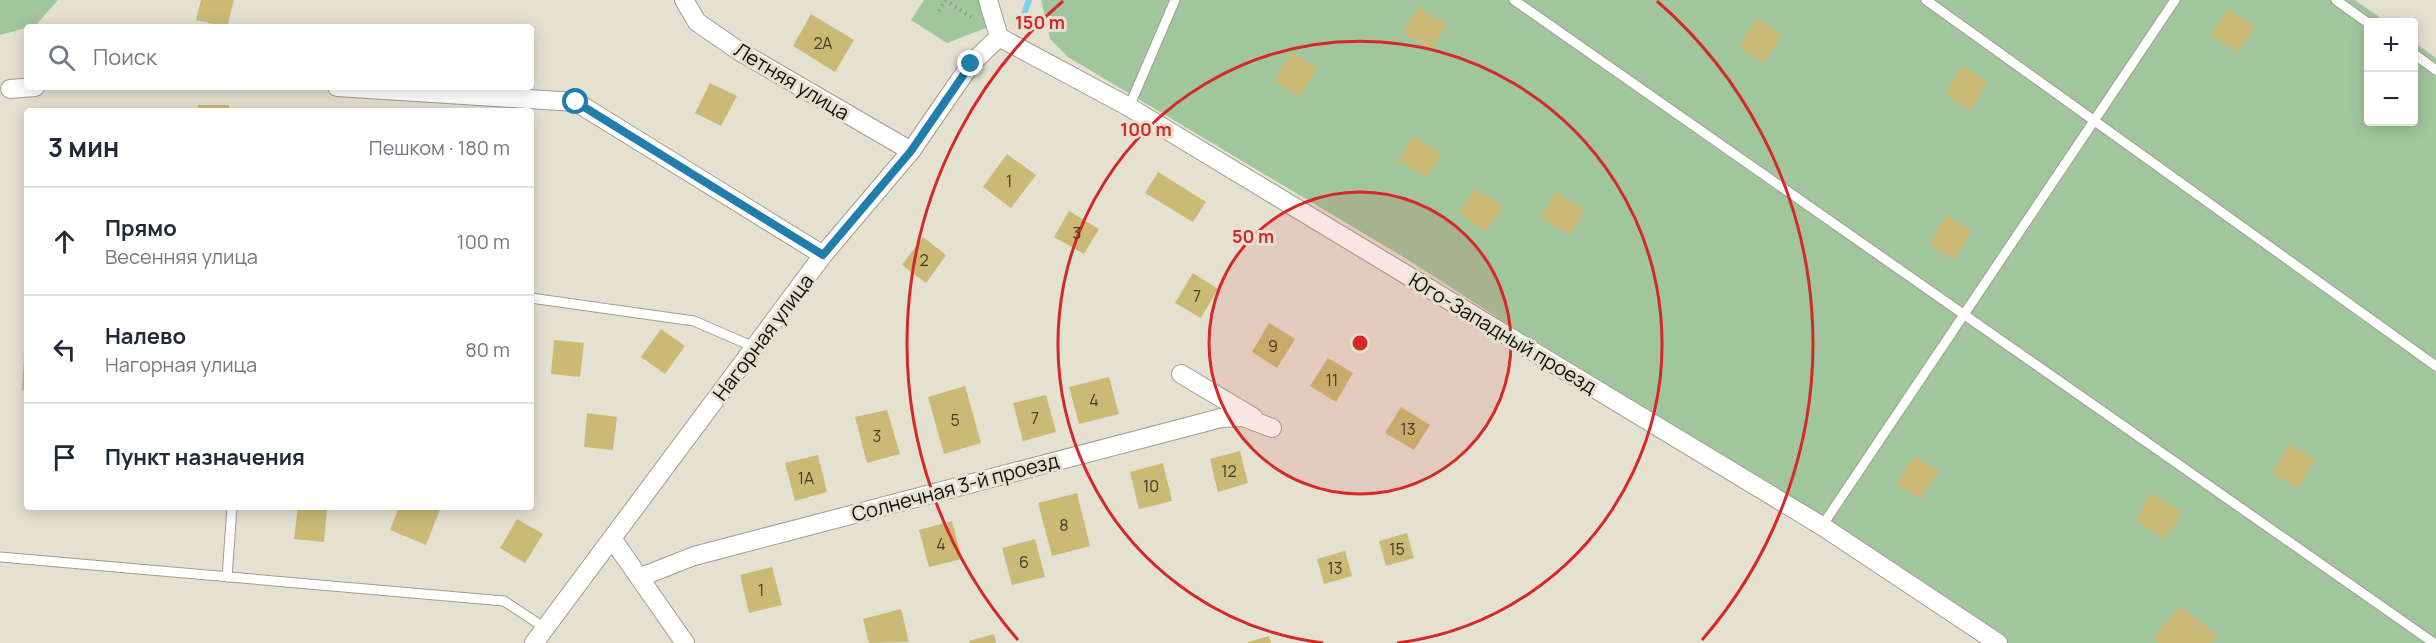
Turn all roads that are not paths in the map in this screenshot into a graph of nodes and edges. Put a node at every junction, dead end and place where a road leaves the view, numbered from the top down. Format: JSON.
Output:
{"nodes":[{"id":1,"x":684,"y":0,"type":"edge"},
{"id":2,"x":988,"y":0,"type":"edge"},
{"id":3,"x":1175,"y":0,"type":"edge"},
{"id":4,"x":1514,"y":0,"type":"edge"},
{"id":5,"x":1926,"y":0,"type":"edge"},
{"id":6,"x":2175,"y":0,"type":"edge"},
{"id":7,"x":2336,"y":0,"type":"edge"},
{"id":8,"x":2364,"y":20,"type":"edge"},
{"id":9,"x":999,"y":37,"type":"junction"},
{"id":10,"x":2418,"y":57,"type":"edge"},
{"id":11,"x":2436,"y":70,"type":"edge"},
{"id":12,"x":24,"y":88,"type":"edge"},
{"id":13,"x":10,"y":90,"type":"dead end"},
{"id":14,"x":386,"y":90,"type":"edge"},
{"id":15,"x":1129,"y":107,"type":"junction"},
{"id":16,"x":2094,"y":121,"type":"junction"},
{"id":17,"x":911,"y":151,"type":"junction"},
{"id":18,"x":823,"y":255,"type":"junction"},
{"id":19,"x":534,"y":298,"type":"edge"},
{"id":20,"x":1963,"y":316,"type":"junction"},
{"id":21,"x":754,"y":347,"type":"junction"},
{"id":22,"x":2436,"y":366,"type":"edge"},
{"id":23,"x":1181,"y":374,"type":"dead end"},
{"id":24,"x":232,"y":510,"type":"edge"},
{"id":25,"x":1821,"y":526,"type":"junction"},
{"id":26,"x":613,"y":540,"type":"junction"},
{"id":27,"x":0,"y":557,"type":"edge"},
{"id":28,"x":227,"y":577,"type":"junction"},
{"id":29,"x":641,"y":577,"type":"junction"},
{"id":30,"x":545,"y":628,"type":"junction"},
{"id":31,"x":534,"y":643,"type":"edge"},
{"id":32,"x":685,"y":643,"type":"edge"},
{"id":33,"x":1998,"y":643,"type":"edge"},
{"id":34,"x":2434,"y":643,"type":"edge"}],
"edges":[{"from":1,"to":17,"type":"street","name":"Летняя улица"},
{"from":2,"to":9,"type":"street"},
{"from":3,"to":15,"type":"lane"},
{"from":4,"to":20,"type":"lane"},
{"from":5,"to":16,"type":"lane"},
{"from":6,"to":16,"type":"lane"},
{"from":7,"to":8,"type":"lane"},
{"from":9,"to":15,"type":"street","name":"Юго-Западный проезд"},
{"from":9,"to":17,"type":"street","name":"Нагорная улица"},
{"from":10,"to":11,"type":"lane"},
{"from":12,"to":13,"type":"street"},
{"from":14,"to":18,"type":"street"},
{"from":15,"to":25,"type":"street","name":"Юго-Западный проезд"},
{"from":16,"to":20,"type":"lane"},
{"from":16,"to":22,"type":"lane"},
{"from":17,"to":18,"type":"street","name":"Нагорная улица"},
{"from":18,"to":21,"type":"street","name":"Нагорная улица"},
{"from":19,"to":21,"type":"lane"},
{"from":20,"to":25,"type":"lane"},
{"from":20,"to":34,"type":"lane"},
{"from":21,"to":26,"type":"street","name":"Нагорная улица"},
{"from":23,"to":29,"type":"street","name":"Солнечная 3-й проезд"},
{"from":24,"to":28,"type":"lane"},
{"from":25,"to":33,"type":"street","name":"Юго-Западный проезд"},
{"from":26,"to":29,"type":"street"},
{"from":26,"to":30,"type":"street","name":"Нагорная улица"},
{"from":27,"to":28,"type":"lane"},
{"from":28,"to":30,"type":"lane"},
{"from":29,"to":32,"type":"street"},
{"from":30,"to":31,"type":"street","name":"Нагорная улица"}]}
